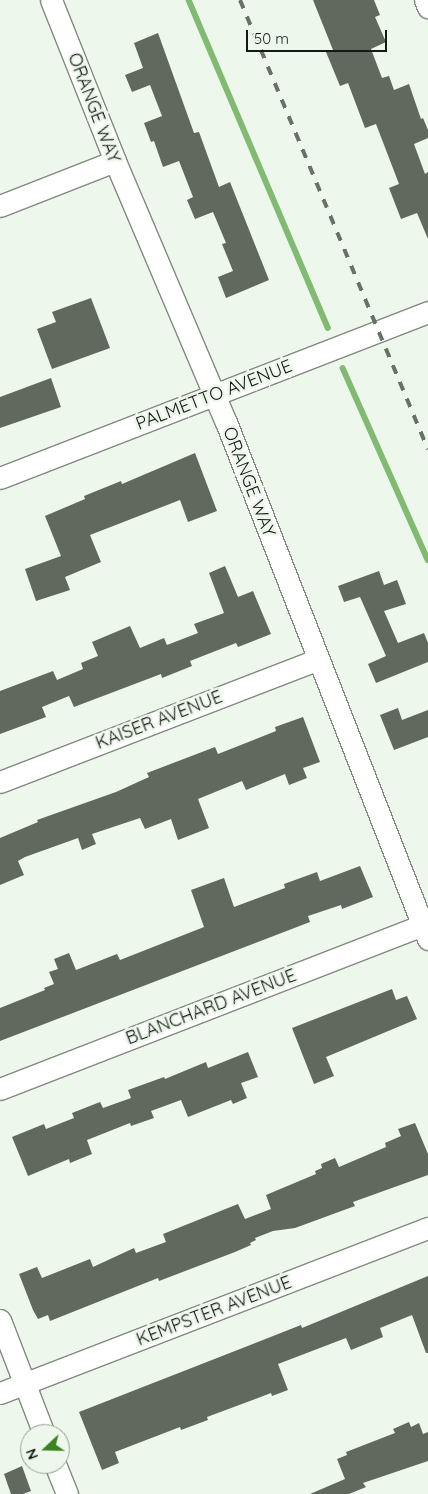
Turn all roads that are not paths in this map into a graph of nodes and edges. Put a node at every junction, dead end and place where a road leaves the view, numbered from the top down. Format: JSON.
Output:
{"nodes":[{"id":1,"x":52,"y":0,"type":"edge"},
{"id":2,"x":425,"y":0,"type":"edge"},
{"id":3,"x":428,"y":7,"type":"edge"},
{"id":4,"x":115,"y":161,"type":"junction"},
{"id":5,"x":0,"y":206,"type":"edge"},
{"id":6,"x":428,"y":312,"type":"edge"},
{"id":7,"x":213,"y":396,"type":"junction"},
{"id":8,"x":0,"y":478,"type":"edge"},
{"id":9,"x":318,"y":659,"type":"junction"},
{"id":10,"x":0,"y":782,"type":"edge"},
{"id":11,"x":425,"y":932,"type":"edge"},
{"id":12,"x":0,"y":1089,"type":"edge"},
{"id":13,"x":428,"y":1228,"type":"edge"},
{"id":14,"x":0,"y":1320,"type":"edge"},
{"id":15,"x":25,"y":1384,"type":"junction"},
{"id":16,"x":0,"y":1393,"type":"edge"},
{"id":17,"x":40,"y":1424,"type":"edge"},
{"id":18,"x":59,"y":1474,"type":"edge"},
{"id":19,"x":67,"y":1494,"type":"edge"}],
"edges":[{"from":1,"to":4,"type":"street","name":"ORANGE WAY"},
{"from":2,"to":3,"type":"street"},
{"from":4,"to":5,"type":"street"},
{"from":4,"to":7,"type":"street","name":"ORANGE WAY"},
{"from":6,"to":7,"type":"street","name":"PALMETTO AVENUE"},
{"from":7,"to":8,"type":"street","name":"PALMETTO AVENUE"},
{"from":7,"to":9,"type":"street","name":"ORANGE WAY"},
{"from":9,"to":10,"type":"street","name":"KAISER AVENUE"},
{"from":9,"to":11,"type":"street","name":"ORANGE WAY"},
{"from":11,"to":12,"type":"street","name":"BLANCHARD AVENUE"},
{"from":13,"to":15,"type":"street","name":"KEMPSTER AVENUE"},
{"from":14,"to":15,"type":"street"},
{"from":15,"to":16,"type":"street","name":"KEMPSTER AVENUE"},
{"from":15,"to":17,"type":"street"},
{"from":18,"to":19,"type":"street"}]}
